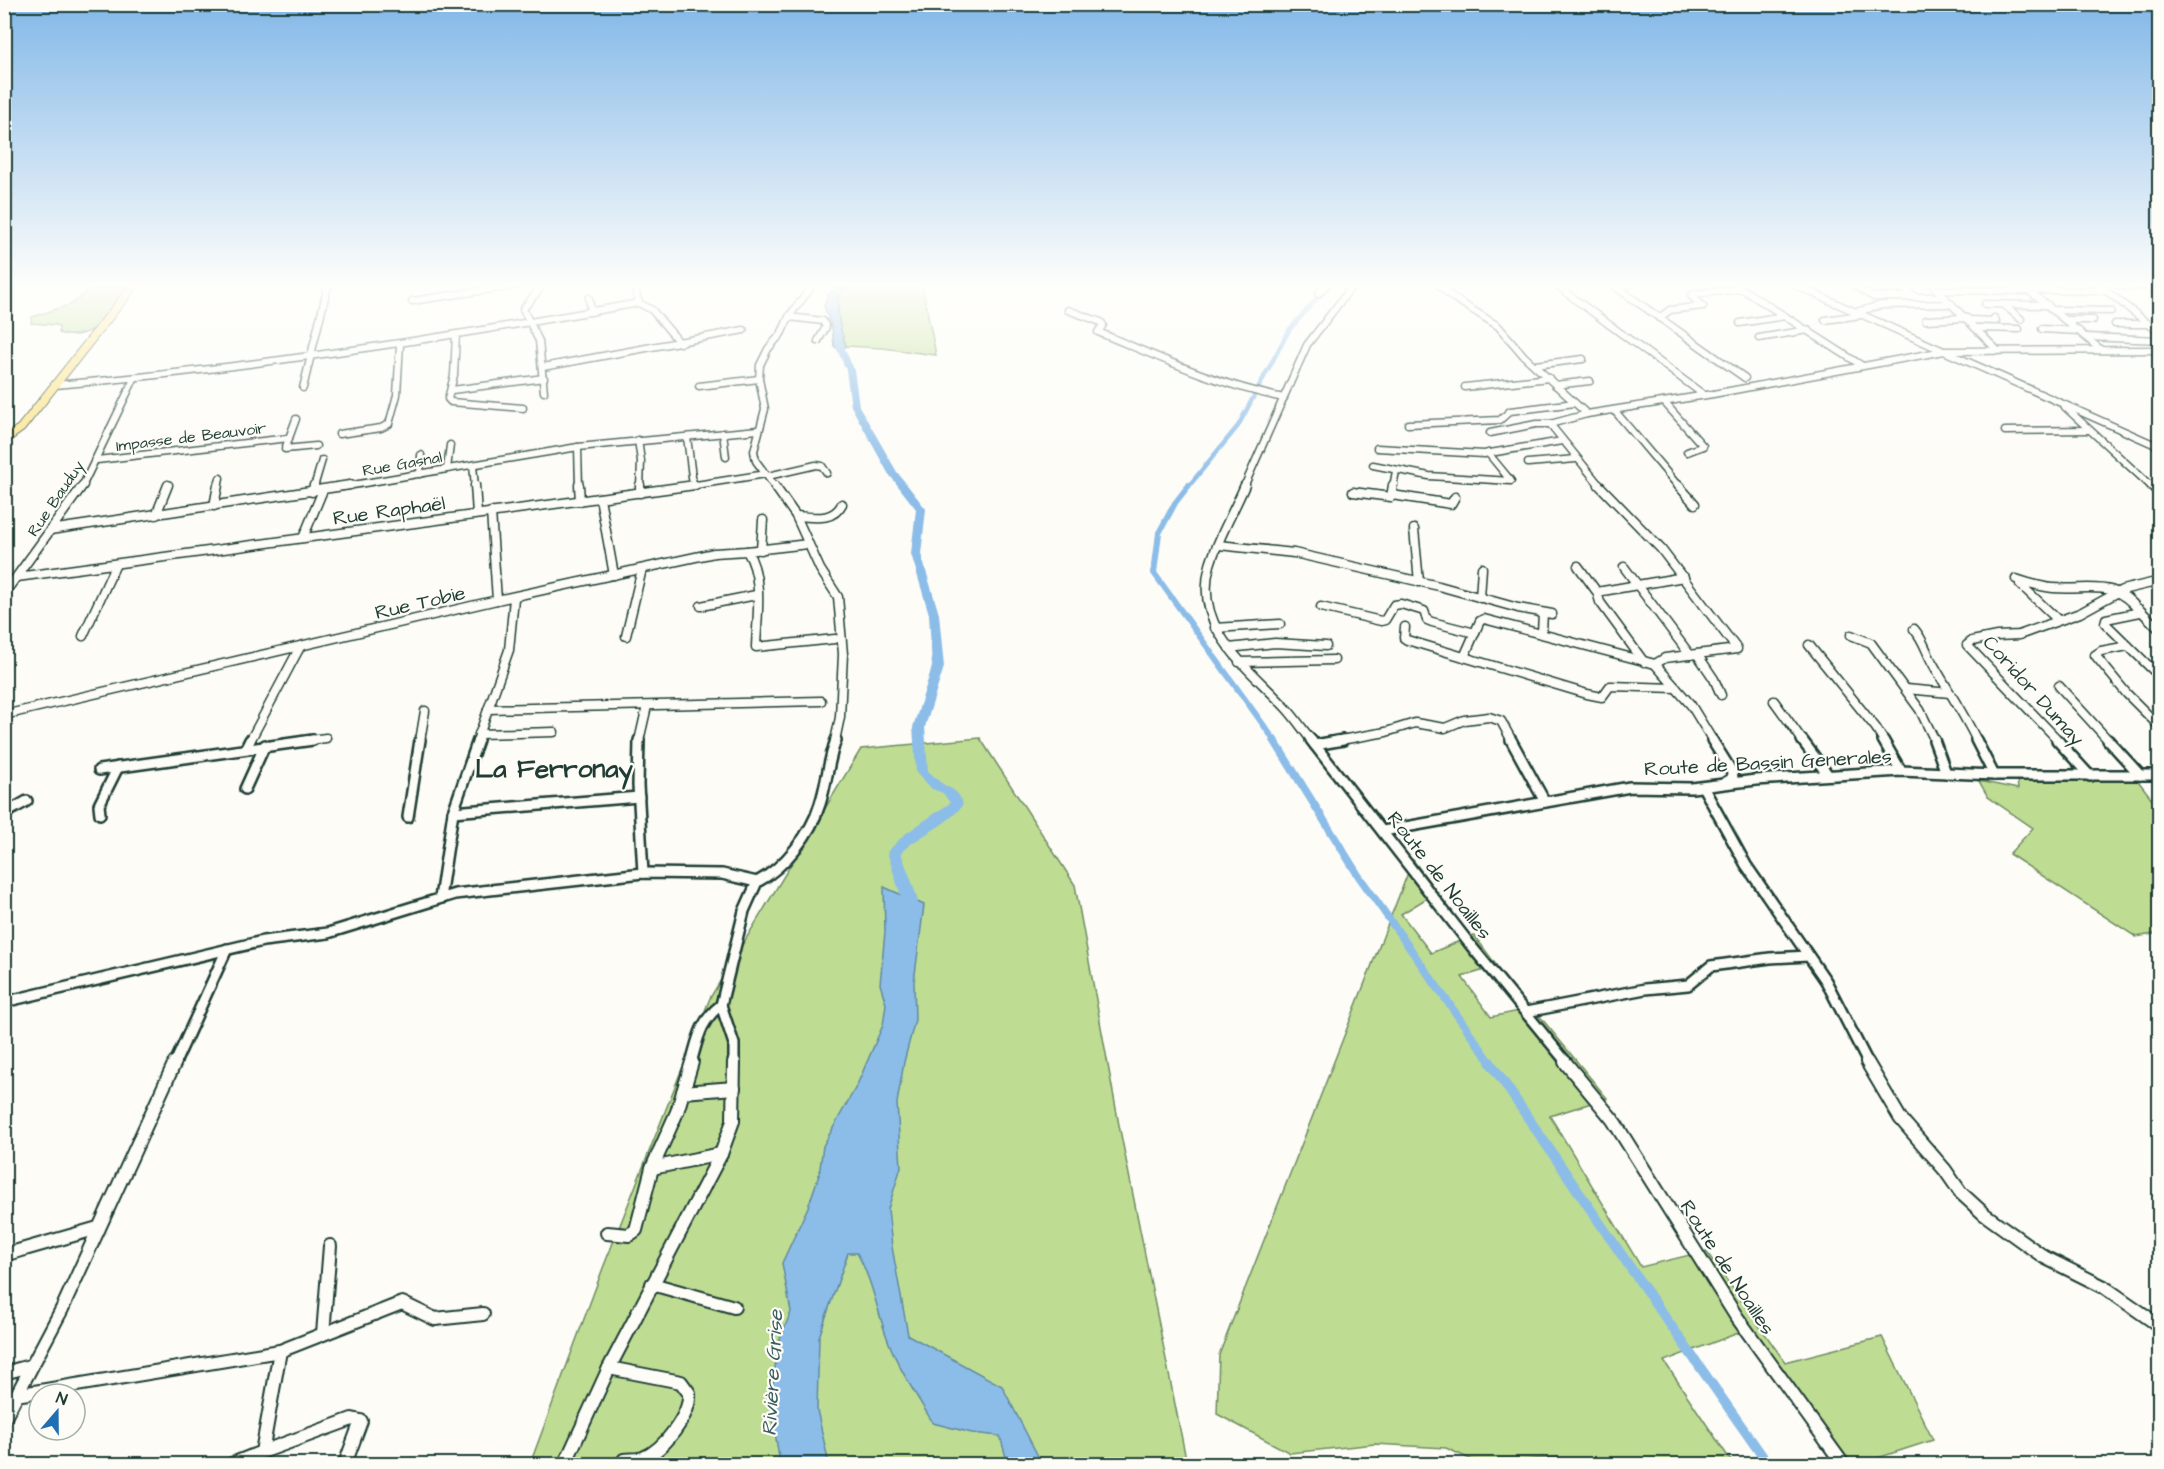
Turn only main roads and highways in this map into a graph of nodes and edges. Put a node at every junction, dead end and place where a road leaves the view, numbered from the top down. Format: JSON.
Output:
{"nodes":[{"id":1,"x":80,"y":354,"type":"edge"},
{"id":2,"x":4,"y":440,"type":"edge"}],
"edges":[{"from":1,"to":2,"type":"main road"}]}
